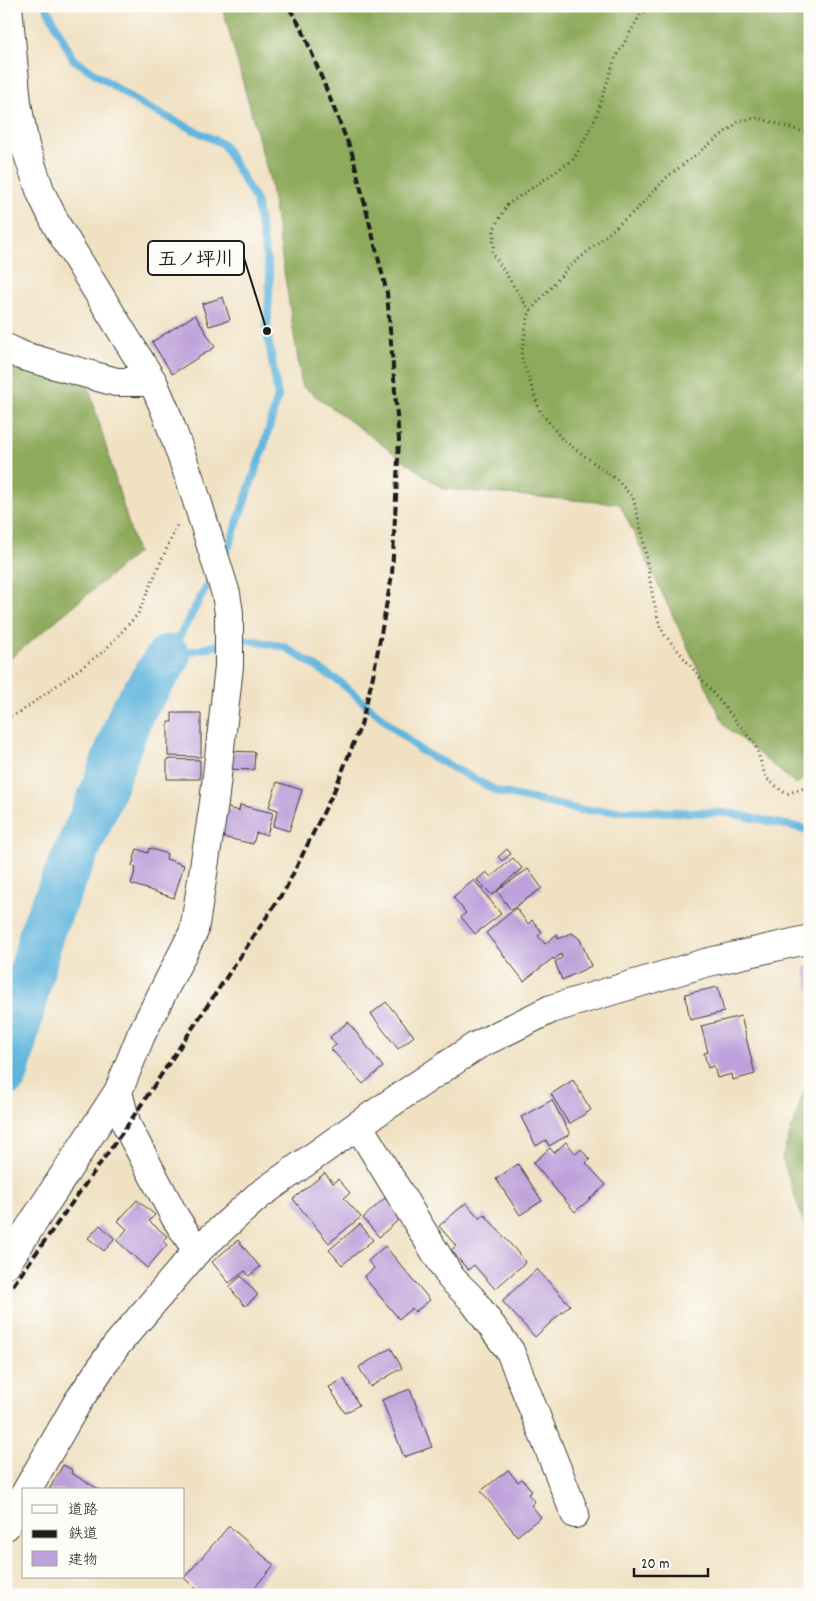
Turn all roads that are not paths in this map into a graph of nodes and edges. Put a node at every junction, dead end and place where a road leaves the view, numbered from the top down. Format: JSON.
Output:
{"nodes":[{"id":1,"x":8,"y":6,"type":"edge"},
{"id":2,"x":6,"y":348,"type":"edge"},
{"id":3,"x":153,"y":382,"type":"junction"},
{"id":4,"x":810,"y":939,"type":"edge"},
{"id":5,"x":118,"y":1092,"type":"junction"},
{"id":6,"x":358,"y":1125,"type":"junction"},
{"id":7,"x":197,"y":1250,"type":"junction"},
{"id":8,"x":6,"y":1264,"type":"edge"},
{"id":9,"x":28,"y":1488,"type":"edge"},
{"id":10,"x":22,"y":1498,"type":"edge"},
{"id":11,"x":575,"y":1514,"type":"dead end"},
{"id":12,"x":6,"y":1526,"type":"edge"}],
"edges":[{"from":1,"to":3,"type":"street"},
{"from":2,"to":3,"type":"street"},
{"from":3,"to":5,"type":"street"},
{"from":4,"to":6,"type":"street"},
{"from":5,"to":7,"type":"street"},
{"from":5,"to":8,"type":"street"},
{"from":6,"to":7,"type":"street"},
{"from":6,"to":11,"type":"street"},
{"from":7,"to":9,"type":"street"},
{"from":10,"to":12,"type":"street"}]}
